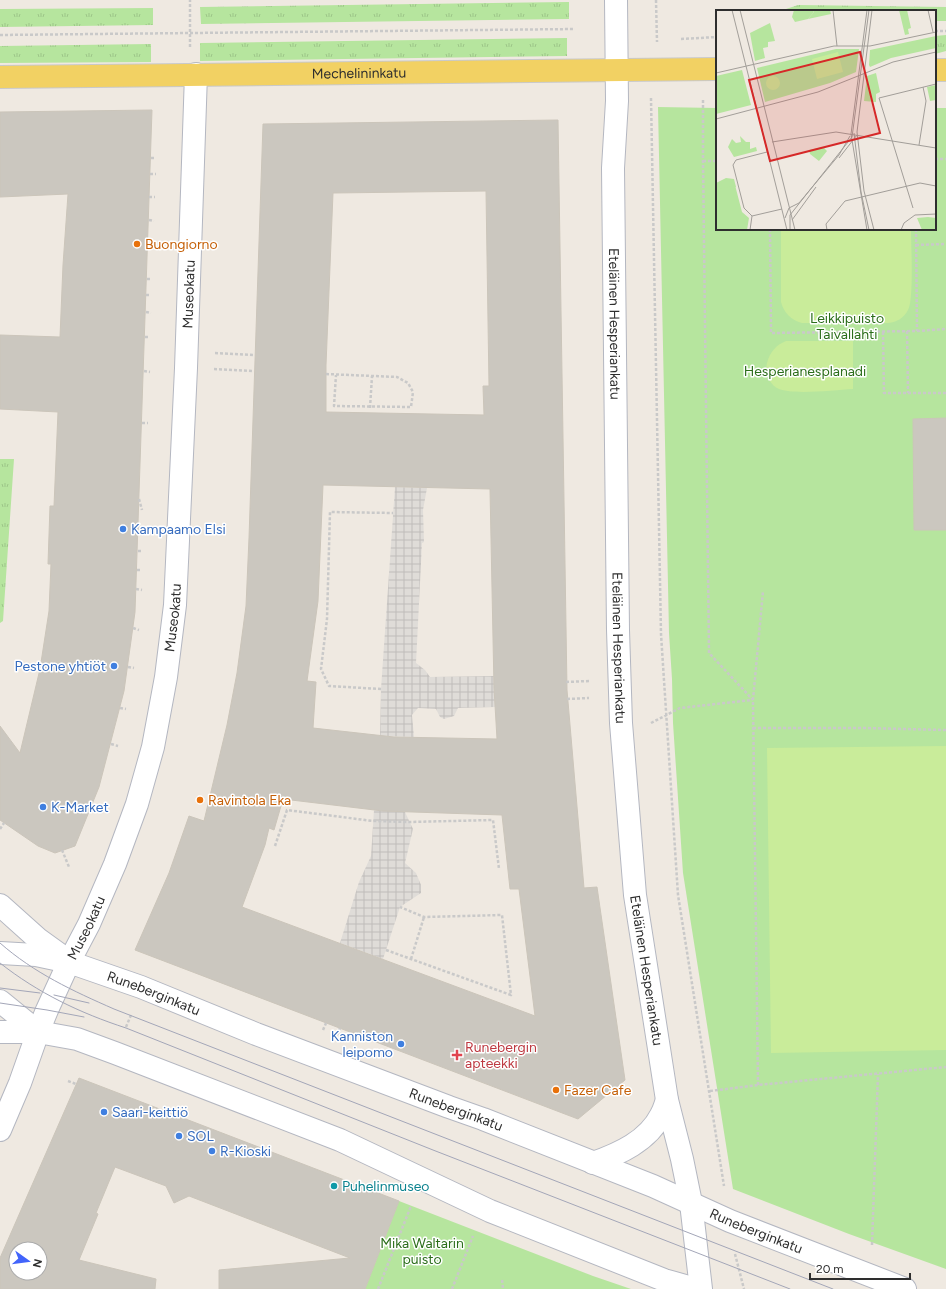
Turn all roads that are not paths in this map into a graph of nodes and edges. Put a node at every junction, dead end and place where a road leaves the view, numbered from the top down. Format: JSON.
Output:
{"nodes":[{"id":1,"x":616,"y":0,"type":"edge"},
{"id":2,"x":617,"y":69,"type":"junction"},
{"id":3,"x":716,"y":69,"type":"edge"},
{"id":4,"x":196,"y":74,"type":"junction"},
{"id":5,"x":0,"y":77,"type":"edge"},
{"id":6,"x":0,"y":906,"type":"edge"},
{"id":7,"x":0,"y":952,"type":"edge"},
{"id":8,"x":69,"y":962,"type":"junction"},
{"id":9,"x":0,"y":1001,"type":"edge"},
{"id":10,"x":0,"y":1032,"type":"edge"},
{"id":11,"x":38,"y":1032,"type":"junction"},
{"id":12,"x":667,"y":1100,"type":"junction"},
{"id":13,"x":0,"y":1130,"type":"edge"},
{"id":14,"x":593,"y":1163,"type":"junction"},
{"id":15,"x":691,"y":1203,"type":"junction"},
{"id":16,"x":696,"y":1289,"type":"edge"},
{"id":17,"x":701,"y":1289,"type":"edge"},
{"id":18,"x":905,"y":1289,"type":"edge"}],
"edges":[{"from":1,"to":2,"type":"street","name":"Eteläinen Hesperiankatu"},
{"from":2,"to":3,"type":"main road","name":"Mechelininkatu"},
{"from":2,"to":4,"type":"main road","name":"Mechelininkatu"},
{"from":2,"to":12,"type":"street","name":"Eteläinen Hesperiankatu"},
{"from":4,"to":5,"type":"main road","name":"Mechelininkatu"},
{"from":4,"to":8,"type":"street","name":"Museokatu"},
{"from":6,"to":8,"type":"street"},
{"from":7,"to":8,"type":"street","name":"Runeberginkatu"},
{"from":8,"to":11,"type":"street","name":"Museokatu"},
{"from":8,"to":14,"type":"street","name":"Runeberginkatu"},
{"from":9,"to":11,"type":"street"},
{"from":10,"to":11,"type":"street"},
{"from":11,"to":13,"type":"street","name":"Museokatu"},
{"from":11,"to":16,"type":"street"},
{"from":12,"to":14,"type":"street"},
{"from":12,"to":15,"type":"street","name":"Eteläinen Hesperiankatu"},
{"from":14,"to":15,"type":"street","name":"Runeberginkatu"},
{"from":15,"to":17,"type":"street","name":"Eteläinen Hesperiankatu"},
{"from":15,"to":18,"type":"street","name":"Runeberginkatu"}]}
